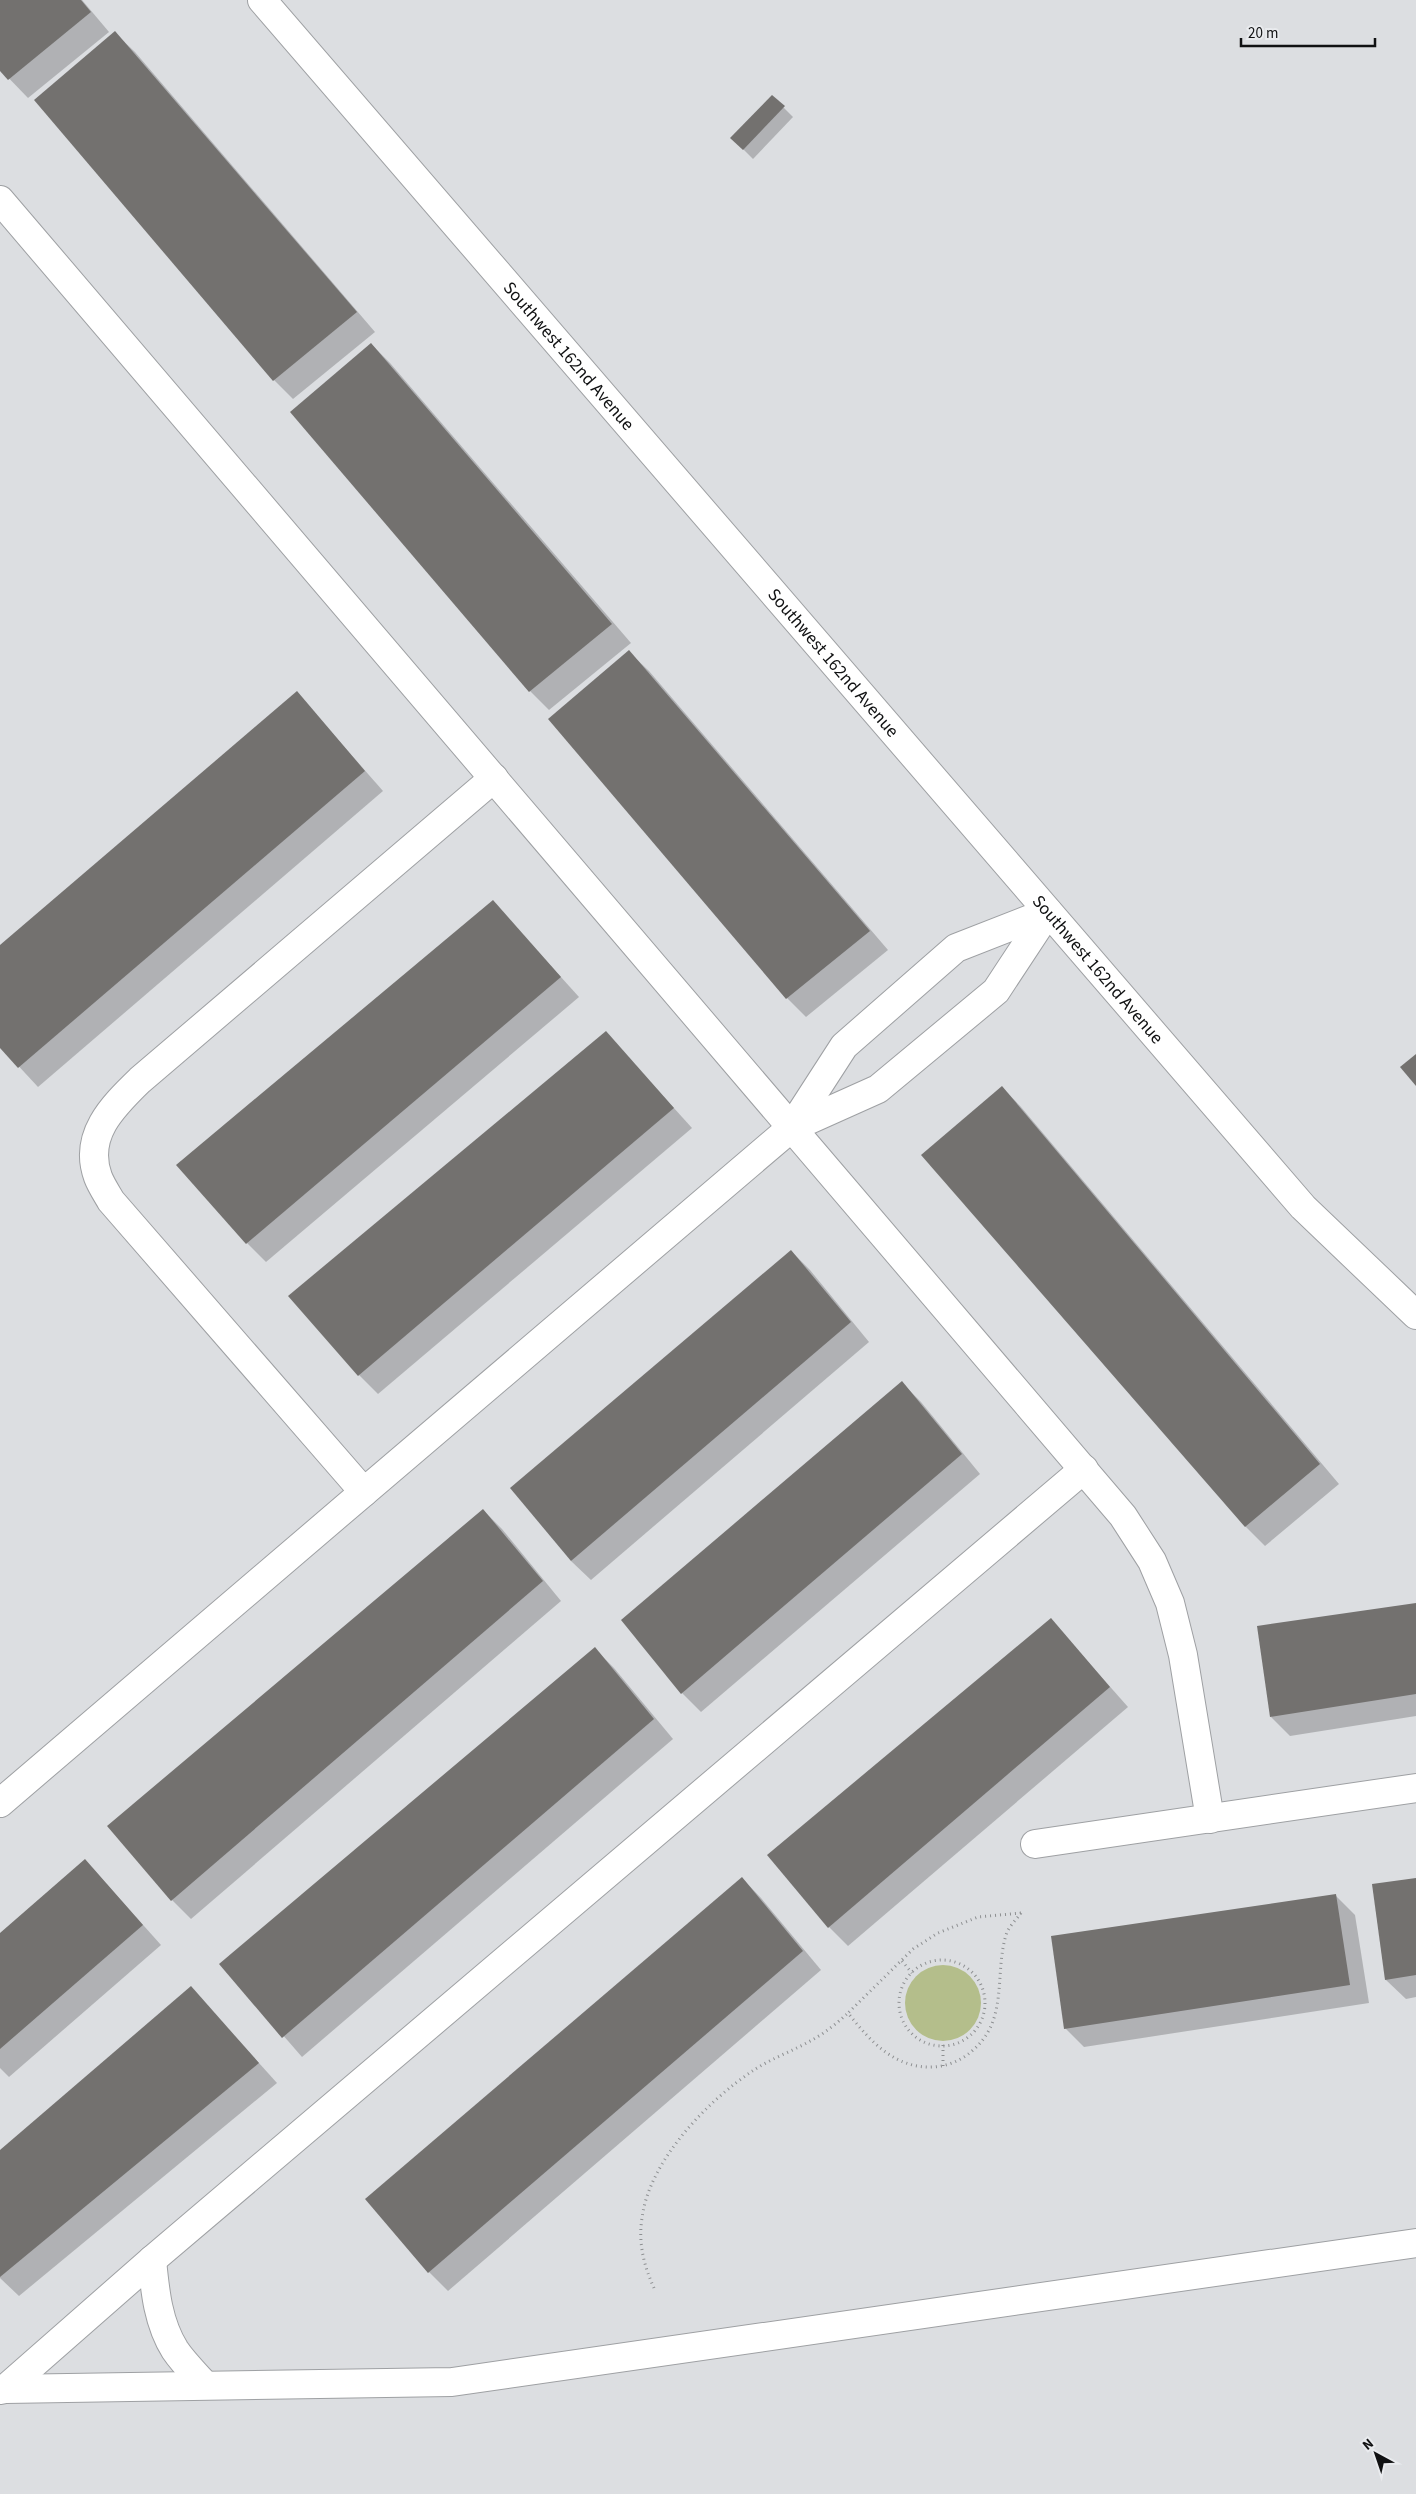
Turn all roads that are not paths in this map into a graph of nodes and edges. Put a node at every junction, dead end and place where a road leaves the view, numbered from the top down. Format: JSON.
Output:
{"nodes":[{"id":1,"x":262,"y":0,"type":"edge"},
{"id":2,"x":0,"y":200,"type":"edge"},
{"id":3,"x":494,"y":778,"type":"junction"},
{"id":4,"x":1048,"y":912,"type":"junction"},
{"id":5,"x":791,"y":1128,"type":"junction"},
{"id":6,"x":1416,"y":1315,"type":"edge"},
{"id":7,"x":1084,"y":1469,"type":"junction"},
{"id":8,"x":364,"y":1492,"type":"junction"},
{"id":9,"x":1416,"y":1788,"type":"edge"},
{"id":10,"x":0,"y":1803,"type":"edge"},
{"id":11,"x":1210,"y":1819,"type":"junction"},
{"id":12,"x":1035,"y":1844,"type":"dead end"},
{"id":13,"x":1416,"y":2242,"type":"edge"},
{"id":14,"x":152,"y":2260,"type":"junction"},
{"id":15,"x":205,"y":2385,"type":"junction"},
{"id":16,"x":2,"y":2389,"type":"edge"}],
"edges":[{"from":1,"to":4,"type":"street","name":"Southwest 162nd Avenue"},
{"from":2,"to":3,"type":"street"},
{"from":3,"to":5,"type":"street"},
{"from":3,"to":8,"type":"street"},
{"from":4,"to":5,"type":"street"},
{"from":4,"to":5,"type":"street"},
{"from":4,"to":6,"type":"street","name":"Southwest 162nd Avenue"},
{"from":5,"to":7,"type":"street"},
{"from":5,"to":8,"type":"street"},
{"from":7,"to":11,"type":"street"},
{"from":7,"to":14,"type":"street"},
{"from":8,"to":10,"type":"street"},
{"from":9,"to":11,"type":"street"},
{"from":11,"to":12,"type":"street"},
{"from":13,"to":15,"type":"street"},
{"from":14,"to":15,"type":"street"},
{"from":14,"to":16,"type":"street"},
{"from":15,"to":16,"type":"street"}]}
